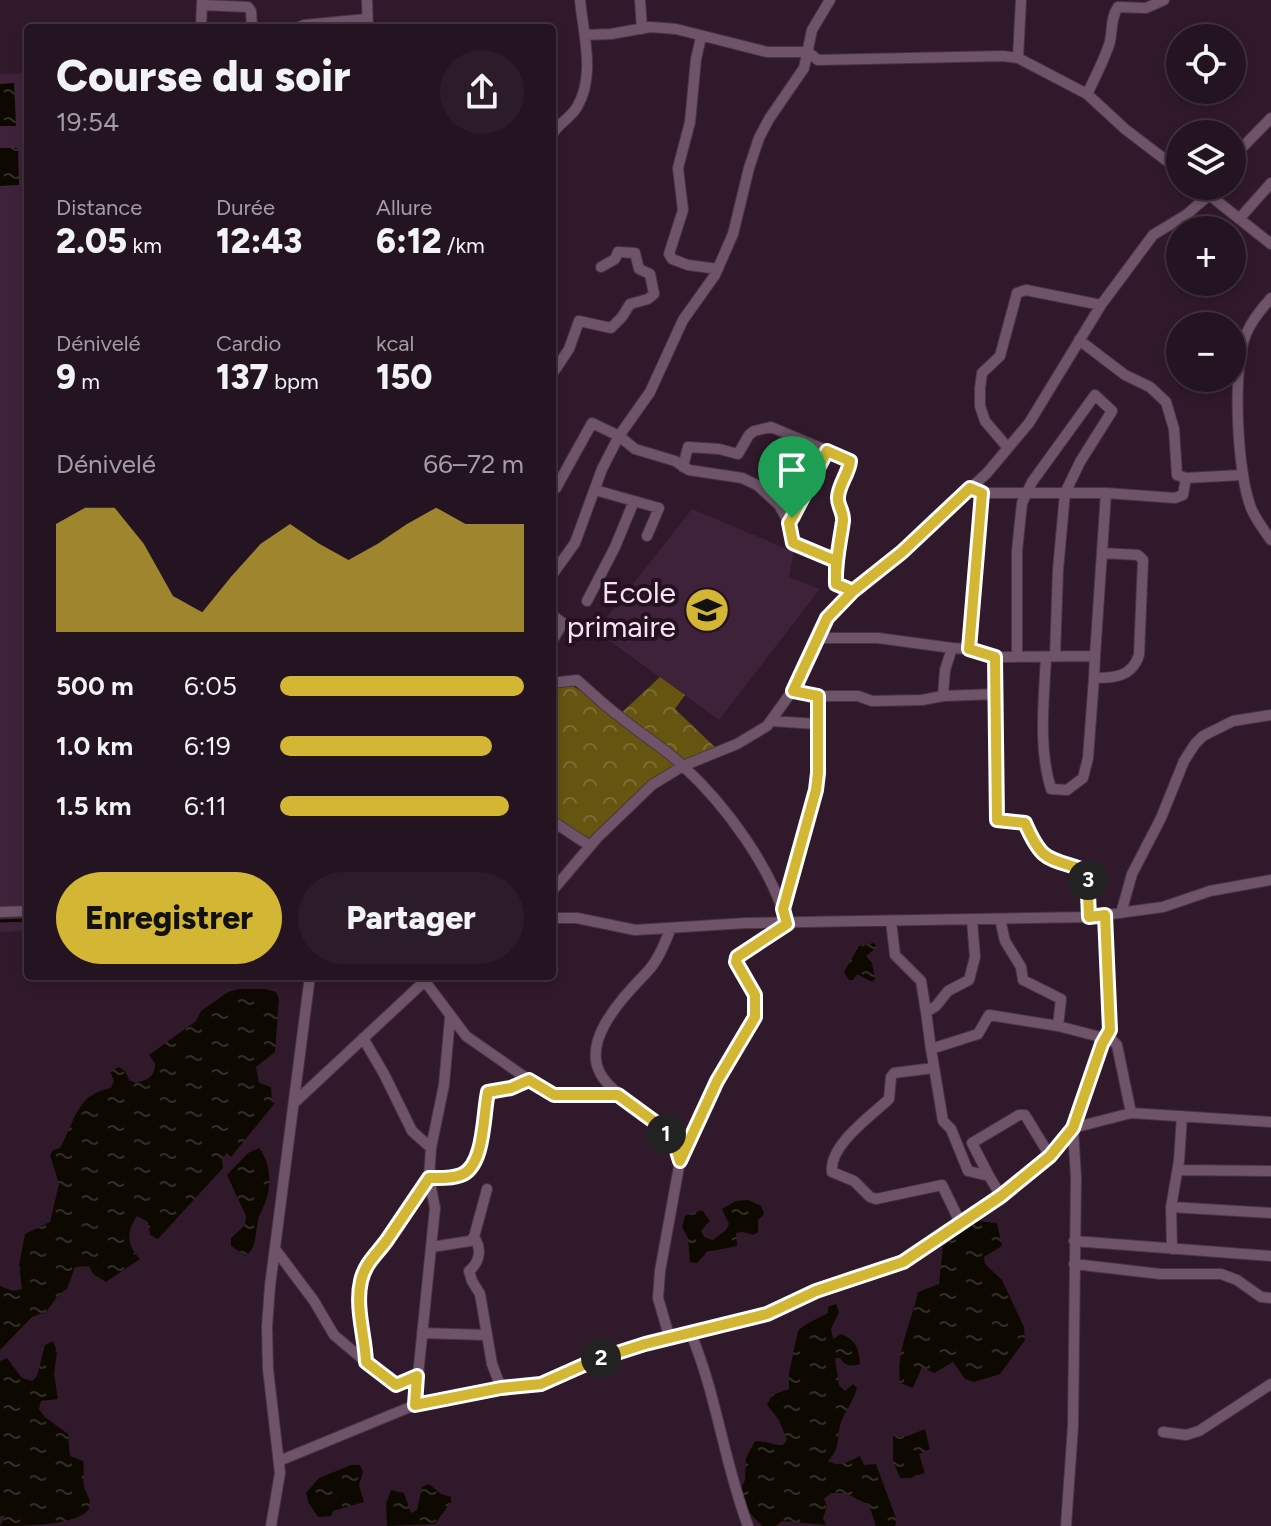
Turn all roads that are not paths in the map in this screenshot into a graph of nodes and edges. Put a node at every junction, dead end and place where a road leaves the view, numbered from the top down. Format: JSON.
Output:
{"nodes":[{"id":1,"x":367,"y":0,"type":"edge"},
{"id":2,"x":580,"y":0,"type":"edge"},
{"id":3,"x":640,"y":0,"type":"edge"},
{"id":4,"x":830,"y":0,"type":"edge"},
{"id":5,"x":1021,"y":0,"type":"edge"},
{"id":6,"x":1164,"y":0,"type":"edge"},
{"id":7,"x":202,"y":3,"type":"edge"},
{"id":8,"x":201,"y":24,"type":"edge"},
{"id":9,"x":252,"y":24,"type":"edge"},
{"id":10,"x":368,"y":24,"type":"edge"},
{"id":11,"x":642,"y":29,"type":"junction"},
{"id":12,"x":585,"y":35,"type":"junction"},
{"id":13,"x":701,"y":37,"type":"junction"},
{"id":14,"x":808,"y":52,"type":"junction"},
{"id":15,"x":1018,"y":58,"type":"junction"},
{"id":16,"x":1087,"y":94,"type":"junction"},
{"id":17,"x":1271,"y":118,"type":"edge"},
{"id":18,"x":556,"y":130,"type":"edge"},
{"id":19,"x":1246,"y":144,"type":"edge"},
{"id":20,"x":1166,"y":160,"type":"edge"},
{"id":21,"x":1271,"y":183,"type":"edge"},
{"id":22,"x":1196,"y":200,"type":"edge"},
{"id":23,"x":1217,"y":200,"type":"edge"},
{"id":24,"x":1236,"y":216,"type":"edge"},
{"id":25,"x":1242,"y":216,"type":"edge"},
{"id":26,"x":1246,"y":224,"type":"edge"},
{"id":27,"x":1271,"y":244,"type":"edge"},
{"id":28,"x":601,"y":267,"type":"dead end"},
{"id":29,"x":718,"y":269,"type":"junction"},
{"id":30,"x":1271,"y":298,"type":"edge"},
{"id":31,"x":1101,"y":305,"type":"junction"},
{"id":32,"x":1079,"y":340,"type":"junction"},
{"id":33,"x":556,"y":368,"type":"edge"},
{"id":34,"x":619,"y":436,"type":"junction"},
{"id":35,"x":1008,"y":448,"type":"junction"},
{"id":36,"x":827,"y":451,"type":"junction"},
{"id":37,"x":683,"y":467,"type":"junction"},
{"id":38,"x":1242,"y":475,"type":"junction"},
{"id":39,"x":1186,"y":478,"type":"junction"},
{"id":40,"x":556,"y":488,"type":"edge"},
{"id":41,"x":970,"y":488,"type":"junction"},
{"id":42,"x":595,"y":490,"type":"junction"},
{"id":43,"x":982,"y":493,"type":"junction"},
{"id":44,"x":1065,"y":493,"type":"junction"},
{"id":45,"x":1106,"y":493,"type":"junction"},
{"id":46,"x":1025,"y":494,"type":"junction"},
{"id":47,"x":634,"y":501,"type":"junction"},
{"id":48,"x":789,"y":523,"type":"junction"},
{"id":49,"x":647,"y":536,"type":"dead end"},
{"id":50,"x":1271,"y":540,"type":"edge"},
{"id":51,"x":1102,"y":553,"type":"junction"},
{"id":52,"x":836,"y":561,"type":"junction"},
{"id":53,"x":556,"y":569,"type":"edge"},
{"id":54,"x":853,"y":591,"type":"junction"},
{"id":55,"x":587,"y":601,"type":"dead end"},
{"id":56,"x":556,"y":618,"type":"edge"},
{"id":57,"x":556,"y":634,"type":"edge"},
{"id":58,"x":817,"y":638,"type":"junction"},
{"id":59,"x":952,"y":648,"type":"junction"},
{"id":60,"x":969,"y":649,"type":"junction"},
{"id":61,"x":1051,"y":656,"type":"junction"},
{"id":62,"x":1095,"y":656,"type":"junction"},
{"id":63,"x":995,"y":657,"type":"junction"},
{"id":64,"x":1017,"y":657,"type":"junction"},
{"id":65,"x":1094,"y":678,"type":"junction"},
{"id":66,"x":556,"y":683,"type":"edge"},
{"id":67,"x":793,"y":691,"type":"junction"},
{"id":68,"x":997,"y":694,"type":"junction"},
{"id":69,"x":818,"y":696,"type":"junction"},
{"id":70,"x":943,"y":696,"type":"junction"},
{"id":71,"x":1271,"y":715,"type":"edge"},
{"id":72,"x":771,"y":721,"type":"junction"},
{"id":73,"x":817,"y":724,"type":"junction"},
{"id":74,"x":683,"y":766,"type":"junction"},
{"id":75,"x":556,"y":824,"type":"edge"},
{"id":76,"x":590,"y":846,"type":"junction"},
{"id":77,"x":1271,"y":880,"type":"edge"},
{"id":78,"x":556,"y":886,"type":"edge"},
{"id":79,"x":783,"y":909,"type":"junction"},
{"id":80,"x":24,"y":911,"type":"edge"},
{"id":81,"x":0,"y":912,"type":"edge"},
{"id":82,"x":1121,"y":913,"type":"junction"},
{"id":83,"x":1105,"y":915,"type":"junction"},
{"id":84,"x":1089,"y":917,"type":"junction"},
{"id":85,"x":556,"y":918,"type":"edge"},
{"id":86,"x":1000,"y":919,"type":"junction"},
{"id":87,"x":972,"y":920,"type":"junction"},
{"id":88,"x":891,"y":921,"type":"junction"},
{"id":89,"x":787,"y":924,"type":"junction"},
{"id":90,"x":671,"y":928,"type":"junction"},
{"id":91,"x":309,"y":980,"type":"edge"},
{"id":92,"x":423,"y":980,"type":"edge"},
{"id":93,"x":426,"y":980,"type":"edge"},
{"id":94,"x":926,"y":1012,"type":"junction"},
{"id":95,"x":450,"y":1018,"type":"junction"},
{"id":96,"x":1058,"y":1026,"type":"junction"},
{"id":97,"x":363,"y":1038,"type":"junction"},
{"id":98,"x":1106,"y":1039,"type":"junction"},
{"id":99,"x":931,"y":1049,"type":"junction"},
{"id":100,"x":933,"y":1068,"type":"junction"},
{"id":101,"x":529,"y":1080,"type":"junction"},
{"id":102,"x":618,"y":1095,"type":"junction"},
{"id":103,"x":293,"y":1103,"type":"junction"},
{"id":104,"x":1131,"y":1113,"type":"junction"},
{"id":105,"x":1182,"y":1116,"type":"junction"},
{"id":106,"x":1271,"y":1122,"type":"edge"},
{"id":107,"x":1073,"y":1128,"type":"junction"},
{"id":108,"x":431,"y":1148,"type":"junction"},
{"id":109,"x":1050,"y":1156,"type":"junction"},
{"id":110,"x":680,"y":1161,"type":"junction"},
{"id":111,"x":1178,"y":1170,"type":"junction"},
{"id":112,"x":1271,"y":1171,"type":"edge"},
{"id":113,"x":989,"y":1176,"type":"junction"},
{"id":114,"x":429,"y":1178,"type":"junction"},
{"id":115,"x":487,"y":1189,"type":"dead end"},
{"id":116,"x":1001,"y":1196,"type":"junction"},
{"id":117,"x":1171,"y":1207,"type":"junction"},
{"id":118,"x":1271,"y":1213,"type":"edge"},
{"id":119,"x":961,"y":1224,"type":"junction"},
{"id":120,"x":474,"y":1237,"type":"junction"},
{"id":121,"x":1074,"y":1241,"type":"junction"},
{"id":122,"x":432,"y":1247,"type":"junction"},
{"id":123,"x":275,"y":1249,"type":"junction"},
{"id":124,"x":1172,"y":1249,"type":"junction"},
{"id":125,"x":1271,"y":1256,"type":"edge"},
{"id":126,"x":1074,"y":1264,"type":"junction"},
{"id":127,"x":1271,"y":1298,"type":"edge"},
{"id":128,"x":422,"y":1333,"type":"junction"},
{"id":129,"x":691,"y":1334,"type":"junction"},
{"id":130,"x":486,"y":1335,"type":"junction"},
{"id":131,"x":670,"y":1339,"type":"junction"},
{"id":132,"x":366,"y":1362,"type":"junction"},
{"id":133,"x":417,"y":1376,"type":"junction"},
{"id":134,"x":1271,"y":1384,"type":"edge"},
{"id":135,"x":501,"y":1388,"type":"junction"},
{"id":136,"x":415,"y":1405,"type":"junction"},
{"id":137,"x":1163,"y":1432,"type":"dead end"},
{"id":138,"x":279,"y":1461,"type":"junction"},
{"id":139,"x":271,"y":1526,"type":"edge"},
{"id":140,"x":748,"y":1526,"type":"edge"},
{"id":141,"x":1066,"y":1526,"type":"edge"}],
"edges":[{"from":1,"to":10,"type":"street"},
{"from":2,"to":12,"type":"street"},
{"from":3,"to":11,"type":"street"},
{"from":4,"to":14,"type":"street"},
{"from":5,"to":15,"type":"street"},
{"from":6,"to":16,"type":"street"},
{"from":7,"to":8,"type":"street"},
{"from":7,"to":9,"type":"street"},
{"from":11,"to":12,"type":"street"},
{"from":11,"to":13,"type":"street"},
{"from":12,"to":18,"type":"street"},
{"from":13,"to":14,"type":"street"},
{"from":13,"to":29,"type":"street"},
{"from":14,"to":15,"type":"street"},
{"from":14,"to":29,"type":"street"},
{"from":15,"to":16,"type":"street"},
{"from":16,"to":20,"type":"street"},
{"from":17,"to":19,"type":"street"},
{"from":21,"to":25,"type":"street"},
{"from":22,"to":31,"type":"street"},
{"from":23,"to":24,"type":"street"},
{"from":26,"to":27,"type":"street"},
{"from":28,"to":33,"type":"street"},
{"from":29,"to":34,"type":"street"},
{"from":30,"to":38,"type":"street"},
{"from":31,"to":32,"type":"street"},
{"from":31,"to":35,"type":"street"},
{"from":32,"to":35,"type":"street"},
{"from":32,"to":39,"type":"street"},
{"from":34,"to":37,"type":"street"},
{"from":34,"to":40,"type":"street"},
{"from":34,"to":42,"type":"street"},
{"from":35,"to":41,"type":"street"},
{"from":36,"to":37,"type":"street"},
{"from":36,"to":48,"type":"street"},
{"from":36,"to":52,"type":"street"},
{"from":37,"to":48,"type":"street"},
{"from":38,"to":39,"type":"street"},
{"from":38,"to":50,"type":"street"},
{"from":39,"to":45,"type":"street"},
{"from":41,"to":43,"type":"street"},
{"from":41,"to":54,"type":"street"},
{"from":42,"to":47,"type":"street"},
{"from":42,"to":53,"type":"street"},
{"from":43,"to":46,"type":"street"},
{"from":43,"to":60,"type":"street"},
{"from":44,"to":45,"type":"street"},
{"from":44,"to":46,"type":"street"},
{"from":44,"to":46,"type":"street"},
{"from":44,"to":61,"type":"street"},
{"from":45,"to":51,"type":"street"},
{"from":46,"to":64,"type":"street"},
{"from":47,"to":49,"type":"street"},
{"from":47,"to":55,"type":"street"},
{"from":48,"to":52,"type":"street"},
{"from":51,"to":62,"type":"street"},
{"from":51,"to":65,"type":"street"},
{"from":52,"to":54,"type":"street"},
{"from":54,"to":58,"type":"street"},
{"from":56,"to":57,"type":"street"},
{"from":58,"to":59,"type":"street"},
{"from":58,"to":67,"type":"street"},
{"from":59,"to":60,"type":"street"},
{"from":59,"to":70,"type":"street"},
{"from":60,"to":63,"type":"street"},
{"from":61,"to":62,"type":"street"},
{"from":61,"to":64,"type":"street"},
{"from":61,"to":65,"type":"street"},
{"from":62,"to":65,"type":"street"},
{"from":63,"to":64,"type":"street"},
{"from":63,"to":68,"type":"street"},
{"from":66,"to":74,"type":"street"},
{"from":67,"to":69,"type":"street"},
{"from":67,"to":72,"type":"street"},
{"from":68,"to":70,"type":"street"},
{"from":68,"to":84,"type":"street"},
{"from":69,"to":70,"type":"street"},
{"from":69,"to":73,"type":"street"},
{"from":71,"to":82,"type":"street"},
{"from":72,"to":73,"type":"street"},
{"from":72,"to":74,"type":"street"},
{"from":73,"to":79,"type":"street"},
{"from":74,"to":76,"type":"street"},
{"from":74,"to":79,"type":"street"},
{"from":75,"to":76,"type":"street"},
{"from":76,"to":78,"type":"street"},
{"from":77,"to":82,"type":"street"},
{"from":79,"to":89,"type":"street"},
{"from":80,"to":81,"type":"street"},
{"from":82,"to":83,"type":"street"},
{"from":83,"to":84,"type":"street"},
{"from":83,"to":98,"type":"street"},
{"from":84,"to":86,"type":"street"},
{"from":85,"to":90,"type":"street"},
{"from":86,"to":87,"type":"street"},
{"from":86,"to":96,"type":"street"},
{"from":87,"to":88,"type":"street"},
{"from":87,"to":94,"type":"street"},
{"from":88,"to":89,"type":"street"},
{"from":88,"to":94,"type":"street"},
{"from":89,"to":90,"type":"street"},
{"from":89,"to":110,"type":"street"},
{"from":90,"to":102,"type":"street"},
{"from":91,"to":103,"type":"street"},
{"from":92,"to":97,"type":"street"},
{"from":93,"to":95,"type":"street"},
{"from":94,"to":99,"type":"street"},
{"from":95,"to":101,"type":"street"},
{"from":95,"to":108,"type":"street"},
{"from":96,"to":98,"type":"street"},
{"from":96,"to":99,"type":"street"},
{"from":97,"to":103,"type":"street"},
{"from":97,"to":108,"type":"street"},
{"from":98,"to":104,"type":"street"},
{"from":98,"to":107,"type":"street"},
{"from":99,"to":100,"type":"street"},
{"from":100,"to":113,"type":"street"},
{"from":100,"to":119,"type":"street"},
{"from":101,"to":102,"type":"street"},
{"from":101,"to":114,"type":"street"},
{"from":102,"to":110,"type":"street"},
{"from":103,"to":123,"type":"street"},
{"from":104,"to":105,"type":"street"},
{"from":104,"to":107,"type":"street"},
{"from":105,"to":106,"type":"street"},
{"from":105,"to":111,"type":"street"},
{"from":107,"to":109,"type":"street"},
{"from":107,"to":121,"type":"street"},
{"from":108,"to":114,"type":"street"},
{"from":109,"to":113,"type":"street"},
{"from":109,"to":116,"type":"street"},
{"from":110,"to":131,"type":"street"},
{"from":111,"to":112,"type":"street"},
{"from":111,"to":117,"type":"street"},
{"from":113,"to":116,"type":"street"},
{"from":114,"to":122,"type":"street"},
{"from":114,"to":132,"type":"street"},
{"from":115,"to":120,"type":"street"},
{"from":116,"to":119,"type":"street"},
{"from":117,"to":118,"type":"street"},
{"from":117,"to":124,"type":"street"},
{"from":119,"to":129,"type":"street"},
{"from":120,"to":122,"type":"street"},
{"from":120,"to":130,"type":"street"},
{"from":121,"to":124,"type":"street"},
{"from":121,"to":126,"type":"street"},
{"from":122,"to":128,"type":"street"},
{"from":123,"to":132,"type":"street"},
{"from":123,"to":138,"type":"street"},
{"from":124,"to":125,"type":"street"},
{"from":126,"to":127,"type":"street"},
{"from":126,"to":141,"type":"street"},
{"from":128,"to":130,"type":"street"},
{"from":128,"to":133,"type":"street"},
{"from":129,"to":131,"type":"street"},
{"from":129,"to":140,"type":"street"},
{"from":130,"to":135,"type":"street"},
{"from":131,"to":135,"type":"street"},
{"from":132,"to":133,"type":"street"},
{"from":133,"to":136,"type":"street"},
{"from":134,"to":137,"type":"street"},
{"from":135,"to":136,"type":"street"},
{"from":136,"to":138,"type":"street"},
{"from":138,"to":139,"type":"street"}]}
